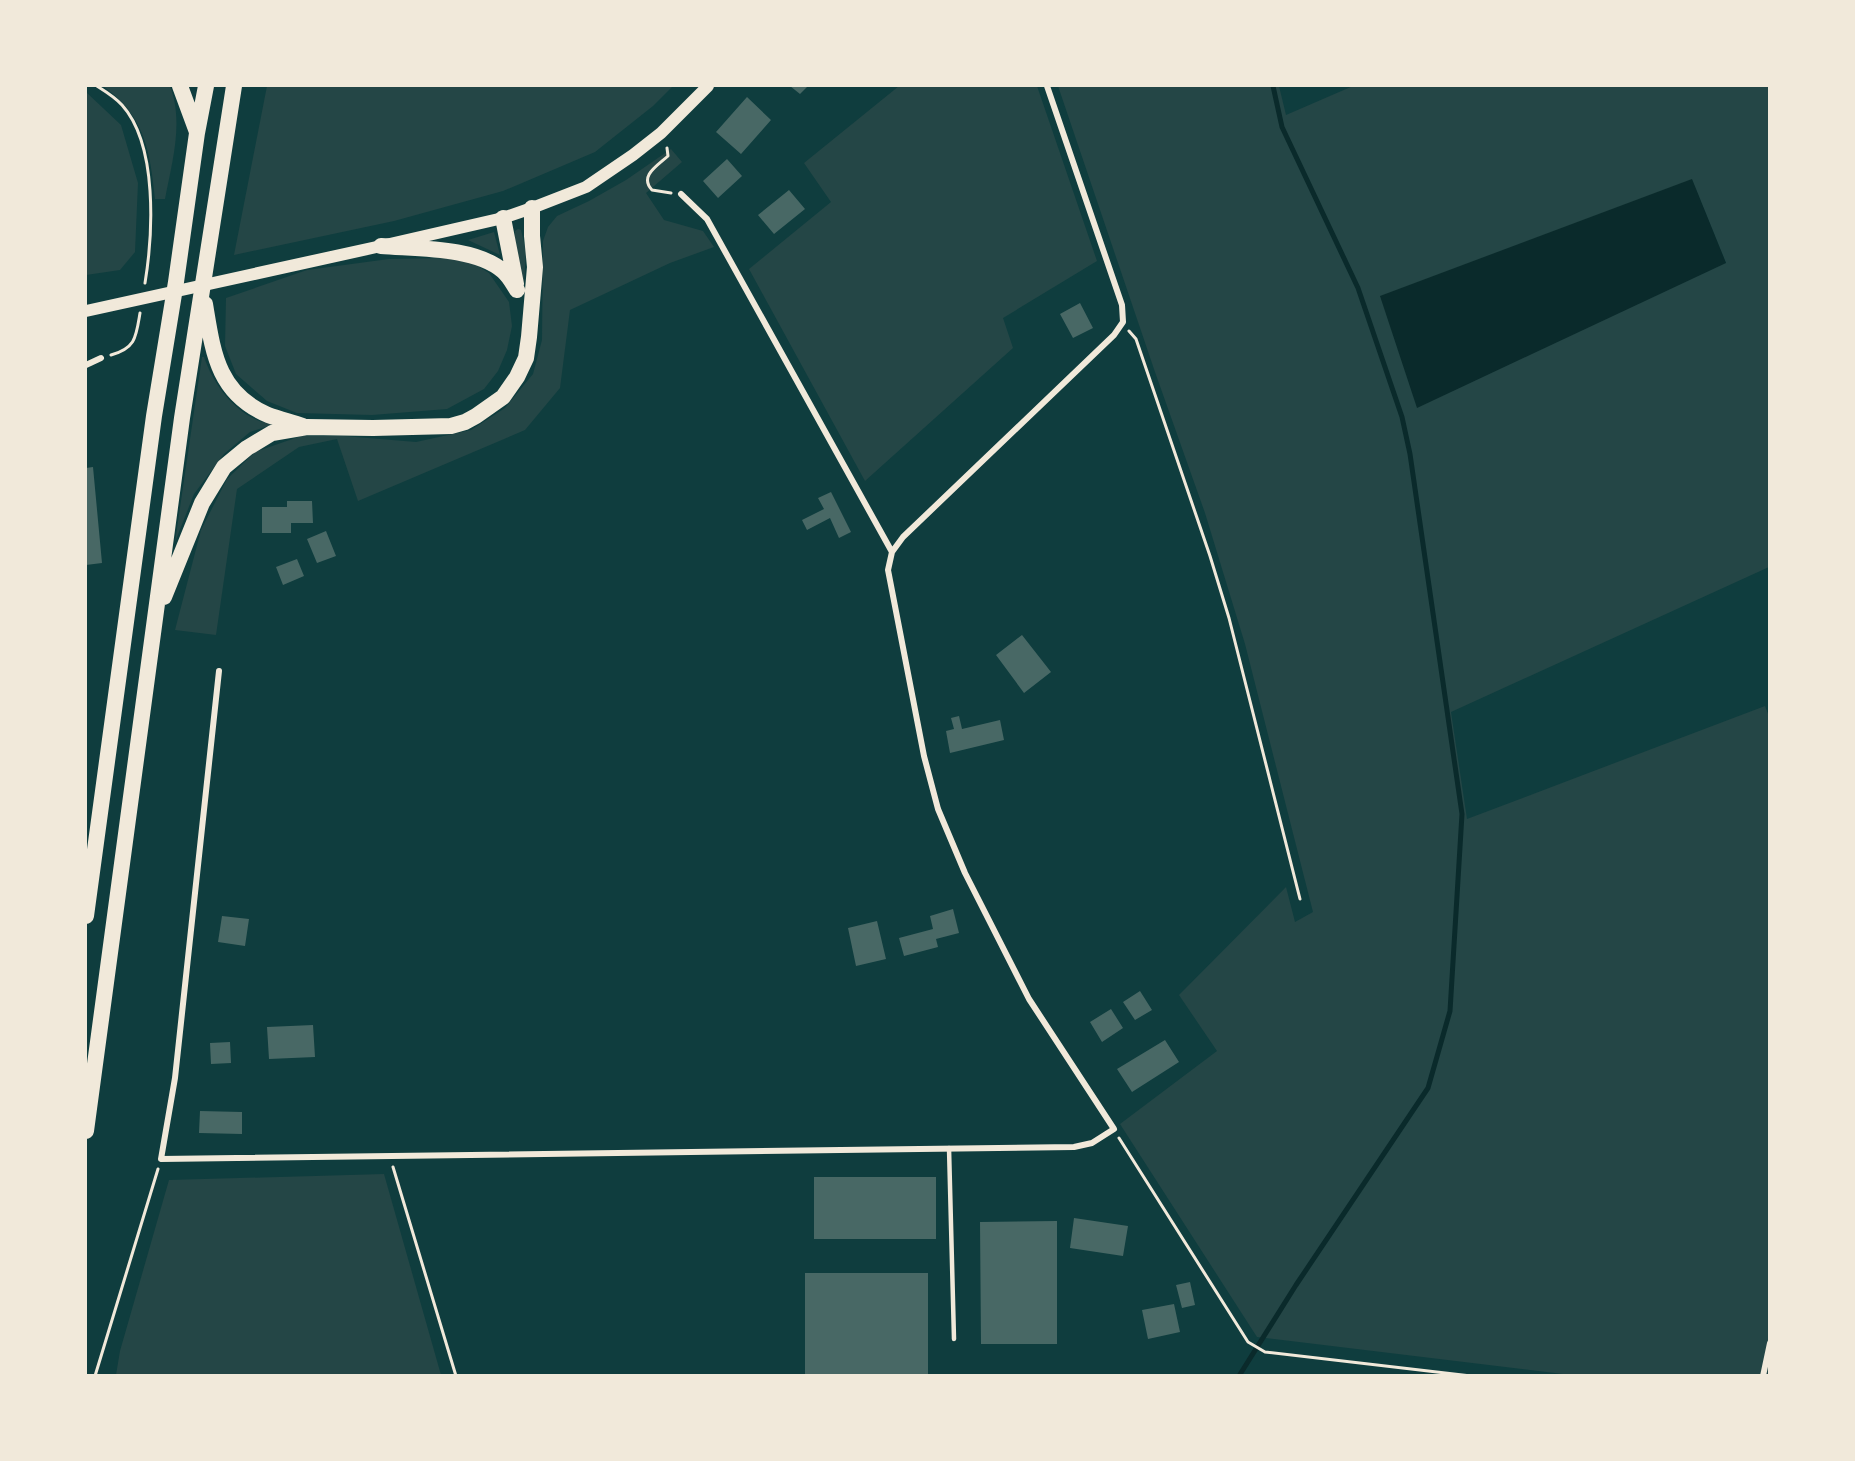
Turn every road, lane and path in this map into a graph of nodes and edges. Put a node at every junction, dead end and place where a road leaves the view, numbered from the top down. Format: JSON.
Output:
{"nodes":[{"id":1,"x":97,"y":86,"type":"edge"},
{"id":2,"x":180,"y":86,"type":"edge"},
{"id":3,"x":206,"y":86,"type":"edge"},
{"id":4,"x":234,"y":86,"type":"edge"},
{"id":5,"x":708,"y":86,"type":"edge"},
{"id":6,"x":1047,"y":86,"type":"edge"},
{"id":7,"x":197,"y":133,"type":"junction"},
{"id":8,"x":667,"y":148,"type":"dead end"},
{"id":9,"x":681,"y":194,"type":"joint"},
{"id":10,"x":532,"y":208,"type":"junction"},
{"id":11,"x":503,"y":218,"type":"junction"},
{"id":12,"x":381,"y":246,"type":"junction"},
{"id":13,"x":145,"y":284,"type":"dead end"},
{"id":14,"x":203,"y":288,"type":"junction"},
{"id":15,"x":518,"y":290,"type":"junction"},
{"id":16,"x":141,"y":307,"type":"dead end"},
{"id":17,"x":86,"y":311,"type":"edge"},
{"id":18,"x":1123,"y":322,"type":"junction"},
{"id":19,"x":529,"y":337,"type":"junction"},
{"id":20,"x":101,"y":358,"type":"joint"},
{"id":21,"x":86,"y":365,"type":"edge"},
{"id":22,"x":307,"y":427,"type":"junction"},
{"id":23,"x":892,"y":552,"type":"junction"},
{"id":24,"x":155,"y":619,"type":"junction"},
{"id":25,"x":219,"y":671,"type":"dead end"},
{"id":26,"x":1300,"y":899,"type":"dead end"},
{"id":27,"x":86,"y":916,"type":"edge"},
{"id":28,"x":1114,"y":1129,"type":"junction"},
{"id":29,"x":86,"y":1131,"type":"edge"},
{"id":30,"x":949,"y":1148,"type":"junction"},
{"id":31,"x":390,"y":1156,"type":"junction"},
{"id":32,"x":161,"y":1159,"type":"junction"},
{"id":33,"x":954,"y":1339,"type":"dead end"},
{"id":34,"x":1770,"y":1343,"type":"edge"},
{"id":35,"x":95,"y":1376,"type":"edge"},
{"id":36,"x":456,"y":1376,"type":"edge"},
{"id":37,"x":1470,"y":1376,"type":"edge"},
{"id":38,"x":1763,"y":1376,"type":"edge"}],
"edges":[{"from":1,"to":13,"type":"path"},
{"from":2,"to":7,"type":"highway"},
{"from":3,"to":7,"type":"highway"},
{"from":4,"to":14,"type":"highway"},
{"from":5,"to":10,"type":"main road"},
{"from":6,"to":18,"type":"street"},
{"from":7,"to":27,"type":"highway"},
{"from":8,"to":9,"type":"path"},
{"from":9,"to":23,"type":"street"},
{"from":10,"to":11,"type":"main road"},
{"from":10,"to":19,"type":"highway"},
{"from":11,"to":12,"type":"main road"},
{"from":11,"to":15,"type":"highway"},
{"from":12,"to":15,"type":"highway"},
{"from":12,"to":17,"type":"main road"},
{"from":14,"to":22,"type":"highway"},
{"from":14,"to":24,"type":"highway"},
{"from":15,"to":19,"type":"highway"},
{"from":16,"to":20,"type":"path"},
{"from":18,"to":23,"type":"street"},
{"from":18,"to":26,"type":"path"},
{"from":19,"to":22,"type":"highway"},
{"from":20,"to":21,"type":"street"},
{"from":22,"to":24,"type":"highway"},
{"from":23,"to":28,"type":"street"},
{"from":24,"to":29,"type":"highway"},
{"from":25,"to":32,"type":"street"},
{"from":28,"to":30,"type":"street"},
{"from":28,"to":37,"type":"path"},
{"from":30,"to":31,"type":"street"},
{"from":30,"to":33,"type":"lane"},
{"from":31,"to":32,"type":"street"},
{"from":31,"to":36,"type":"path"},
{"from":32,"to":35,"type":"path"},
{"from":34,"to":38,"type":"street"}]}
